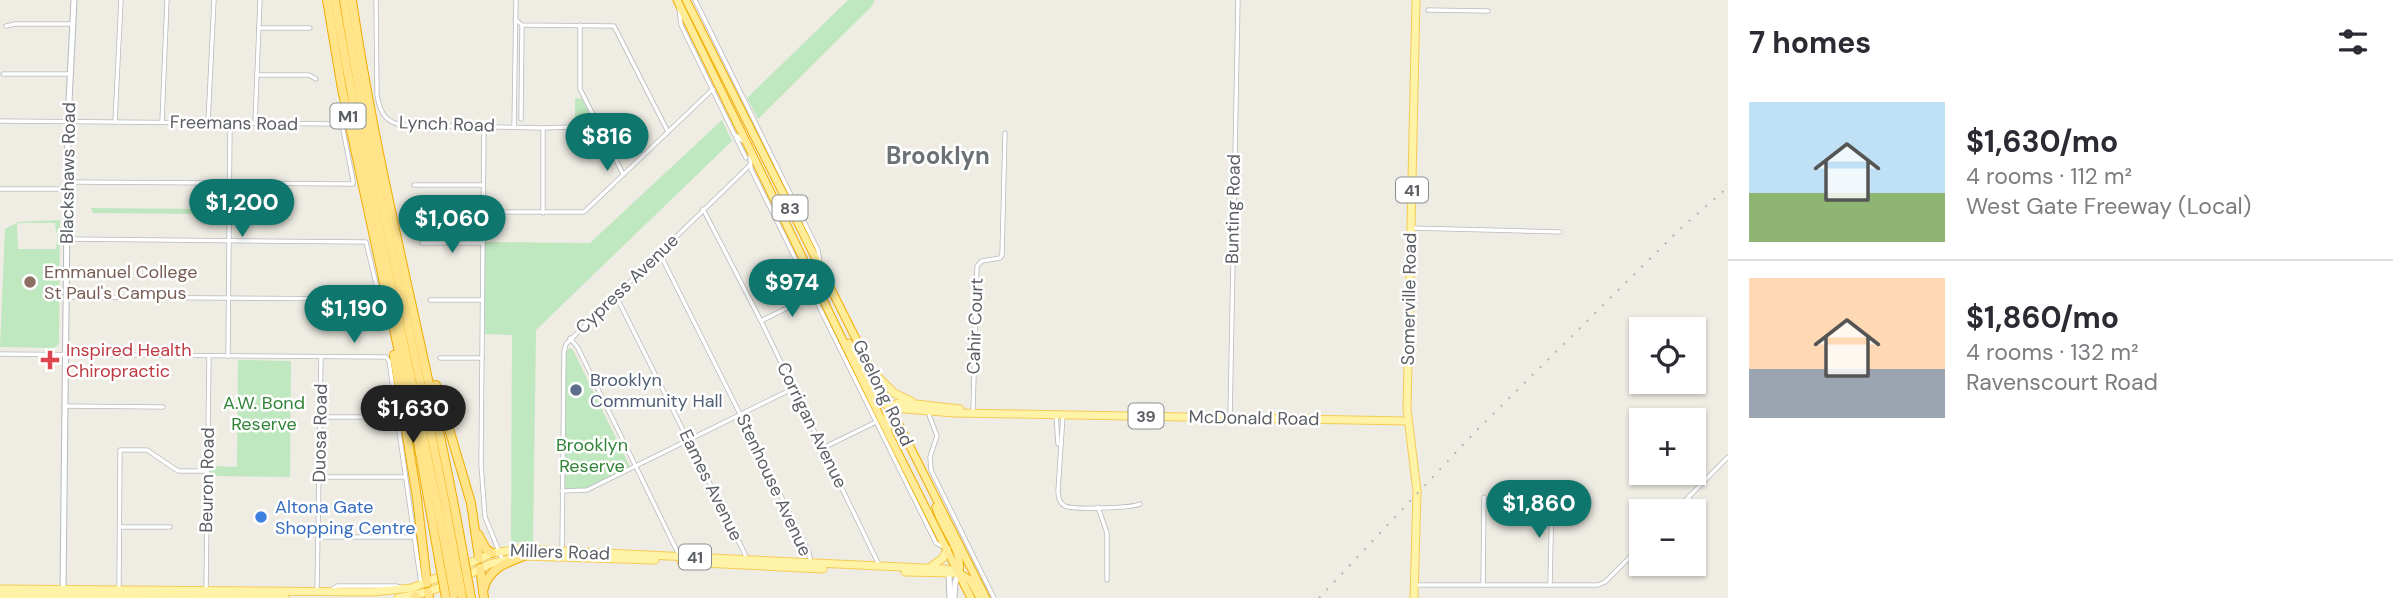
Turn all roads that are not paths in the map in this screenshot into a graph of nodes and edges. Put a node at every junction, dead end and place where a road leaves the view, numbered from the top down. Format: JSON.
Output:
{"nodes":[{"id":1,"x":74,"y":0,"type":"edge"},
{"id":2,"x":121,"y":0,"type":"edge"},
{"id":3,"x":167,"y":0,"type":"edge"},
{"id":4,"x":214,"y":0,"type":"edge"},
{"id":5,"x":260,"y":0,"type":"edge"},
{"id":6,"x":327,"y":0,"type":"edge"},
{"id":7,"x":335,"y":0,"type":"edge"},
{"id":8,"x":344,"y":0,"type":"edge"},
{"id":9,"x":353,"y":0,"type":"edge"},
{"id":10,"x":376,"y":0,"type":"edge"},
{"id":11,"x":516,"y":0,"type":"edge"},
{"id":12,"x":695,"y":0,"type":"edge"},
{"id":13,"x":1238,"y":0,"type":"edge"},
{"id":14,"x":1416,"y":0,"type":"edge"},
{"id":15,"x":680,"y":1,"type":"edge"},
{"id":16,"x":1427,"y":10,"type":"dead end"},
{"id":17,"x":1489,"y":11,"type":"dead end"},
{"id":18,"x":515,"y":19,"type":"junction"},
{"id":19,"x":72,"y":24,"type":"junction"},
{"id":20,"x":522,"y":25,"type":"junction"},
{"id":21,"x":580,"y":25,"type":"junction"},
{"id":22,"x":6,"y":26,"type":"dead end"},
{"id":23,"x":259,"y":28,"type":"junction"},
{"id":24,"x":310,"y":28,"type":"dead end"},
{"id":25,"x":515,"y":30,"type":"junction"},
{"id":26,"x":3,"y":74,"type":"dead end"},
{"id":27,"x":70,"y":75,"type":"junction"},
{"id":28,"x":257,"y":75,"type":"junction"},
{"id":29,"x":316,"y":79,"type":"dead end"},
{"id":30,"x":713,"y":89,"type":"junction"},
{"id":31,"x":514,"y":95,"type":"junction"},
{"id":32,"x":521,"y":95,"type":"junction"},
{"id":33,"x":521,"y":119,"type":"dead end"},
{"id":34,"x":0,"y":121,"type":"edge"},
{"id":35,"x":68,"y":121,"type":"junction"},
{"id":36,"x":115,"y":122,"type":"junction"},
{"id":37,"x":162,"y":122,"type":"junction"},
{"id":38,"x":208,"y":123,"type":"junction"},
{"id":39,"x":230,"y":123,"type":"junction"},
{"id":40,"x":255,"y":123,"type":"junction"},
{"id":41,"x":484,"y":126,"type":"junction"},
{"id":42,"x":599,"y":126,"type":"junction"},
{"id":43,"x":514,"y":127,"type":"junction"},
{"id":44,"x":543,"y":128,"type":"junction"},
{"id":45,"x":667,"y":132,"type":"junction"},
{"id":46,"x":734,"y":134,"type":"junction"},
{"id":47,"x":1005,"y":134,"type":"dead end"},
{"id":48,"x":750,"y":148,"type":"junction"},
{"id":49,"x":746,"y":158,"type":"dead end"},
{"id":50,"x":750,"y":165,"type":"junction"},
{"id":51,"x":623,"y":174,"type":"junction"},
{"id":52,"x":230,"y":183,"type":"junction"},
{"id":53,"x":67,"y":185,"type":"junction"},
{"id":54,"x":414,"y":185,"type":"dead end"},
{"id":55,"x":483,"y":185,"type":"junction"},
{"id":56,"x":0,"y":189,"type":"edge"},
{"id":57,"x":703,"y":209,"type":"junction"},
{"id":58,"x":483,"y":212,"type":"junction"},
{"id":59,"x":543,"y":213,"type":"junction"},
{"id":60,"x":1411,"y":228,"type":"junction"},
{"id":61,"x":781,"y":229,"type":"junction"},
{"id":62,"x":372,"y":232,"type":"junction"},
{"id":63,"x":1560,"y":232,"type":"dead end"},
{"id":64,"x":793,"y":237,"type":"junction"},
{"id":65,"x":66,"y":239,"type":"junction"},
{"id":66,"x":230,"y":241,"type":"junction"},
{"id":67,"x":422,"y":243,"type":"dead end"},
{"id":68,"x":483,"y":243,"type":"junction"},
{"id":69,"x":659,"y":252,"type":"junction"},
{"id":70,"x":820,"y":268,"type":"junction"},
{"id":71,"x":827,"y":282,"type":"junction"},
{"id":72,"x":816,"y":291,"type":"junction"},
{"id":73,"x":615,"y":295,"type":"junction"},
{"id":74,"x":66,"y":297,"type":"junction"},
{"id":75,"x":229,"y":298,"type":"junction"},
{"id":76,"x":430,"y":300,"type":"dead end"},
{"id":77,"x":482,"y":300,"type":"junction"},
{"id":78,"x":761,"y":321,"type":"junction"},
{"id":79,"x":417,"y":325,"type":"junction"},
{"id":80,"x":837,"y":328,"type":"junction"},
{"id":81,"x":570,"y":338,"type":"junction"},
{"id":82,"x":0,"y":354,"type":"edge"},
{"id":83,"x":65,"y":354,"type":"junction"},
{"id":84,"x":209,"y":356,"type":"junction"},
{"id":85,"x":228,"y":356,"type":"junction"},
{"id":86,"x":321,"y":357,"type":"junction"},
{"id":87,"x":440,"y":358,"type":"dead end"},
{"id":88,"x":482,"y":358,"type":"junction"},
{"id":89,"x":876,"y":375,"type":"junction"},
{"id":90,"x":794,"y":388,"type":"junction"},
{"id":91,"x":64,"y":406,"type":"junction"},
{"id":92,"x":163,"y":407,"type":"dead end"},
{"id":93,"x":915,"y":407,"type":"junction"},
{"id":94,"x":891,"y":408,"type":"junction"},
{"id":95,"x":928,"y":408,"type":"junction"},
{"id":96,"x":974,"y":411,"type":"junction"},
{"id":97,"x":741,"y":414,"type":"junction"},
{"id":98,"x":1059,"y":414,"type":"junction"},
{"id":99,"x":321,"y":417,"type":"junction"},
{"id":100,"x":397,"y":417,"type":"junction"},
{"id":101,"x":1230,"y":418,"type":"junction"},
{"id":102,"x":1407,"y":421,"type":"junction"},
{"id":103,"x":876,"y":422,"type":"junction"},
{"id":104,"x":900,"y":424,"type":"junction"},
{"id":105,"x":888,"y":433,"type":"junction"},
{"id":106,"x":689,"y":440,"type":"junction"},
{"id":107,"x":823,"y":448,"type":"junction"},
{"id":108,"x":1728,"y":457,"type":"edge"},
{"id":109,"x":636,"y":466,"type":"junction"},
{"id":110,"x":207,"y":471,"type":"junction"},
{"id":111,"x":320,"y":477,"type":"junction"},
{"id":112,"x":405,"y":477,"type":"junction"},
{"id":113,"x":562,"y":491,"type":"junction"},
{"id":114,"x":1552,"y":495,"type":"dead end"},
{"id":115,"x":934,"y":496,"type":"junction"},
{"id":116,"x":1689,"y":496,"type":"junction"},
{"id":117,"x":1484,"y":497,"type":"dead end"},
{"id":118,"x":1686,"y":499,"type":"edge"},
{"id":119,"x":1690,"y":499,"type":"edge"},
{"id":120,"x":1140,"y":504,"type":"dead end"},
{"id":121,"x":1098,"y":507,"type":"junction"},
{"id":122,"x":120,"y":527,"type":"junction"},
{"id":123,"x":170,"y":527,"type":"dead end"},
{"id":124,"x":475,"y":528,"type":"junction"},
{"id":125,"x":319,"y":537,"type":"junction"},
{"id":126,"x":414,"y":537,"type":"junction"},
{"id":127,"x":947,"y":549,"type":"junction"},
{"id":128,"x":496,"y":552,"type":"junction"},
{"id":129,"x":562,"y":553,"type":"junction"},
{"id":130,"x":524,"y":556,"type":"joint"},
{"id":131,"x":1629,"y":557,"type":"edge"},
{"id":132,"x":479,"y":558,"type":"junction"},
{"id":133,"x":679,"y":559,"type":"junction"},
{"id":134,"x":452,"y":560,"type":"junction"},
{"id":135,"x":503,"y":562,"type":"junction"},
{"id":136,"x":745,"y":562,"type":"junction"},
{"id":137,"x":811,"y":565,"type":"junction"},
{"id":138,"x":879,"y":566,"type":"junction"},
{"id":139,"x":480,"y":568,"type":"junction"},
{"id":140,"x":929,"y":571,"type":"junction"},
{"id":141,"x":959,"y":572,"type":"junction"},
{"id":142,"x":949,"y":575,"type":"junction"},
{"id":143,"x":63,"y":579,"type":"junction"},
{"id":144,"x":1107,"y":580,"type":"dead end"},
{"id":145,"x":1415,"y":585,"type":"junction"},
{"id":146,"x":1483,"y":585,"type":"junction"},
{"id":147,"x":1550,"y":585,"type":"junction"},
{"id":148,"x":0,"y":589,"type":"edge"},
{"id":149,"x":119,"y":590,"type":"junction"},
{"id":150,"x":426,"y":590,"type":"edge"},
{"id":151,"x":206,"y":592,"type":"junction"},
{"id":152,"x":51,"y":594,"type":"edge"},
{"id":153,"x":483,"y":594,"type":"edge"},
{"id":154,"x":0,"y":595,"type":"edge"},
{"id":155,"x":63,"y":595,"type":"edge"},
{"id":156,"x":74,"y":595,"type":"edge"},
{"id":157,"x":317,"y":595,"type":"edge"},
{"id":158,"x":456,"y":595,"type":"edge"},
{"id":159,"x":218,"y":597,"type":"edge"},
{"id":160,"x":415,"y":597,"type":"edge"},
{"id":161,"x":248,"y":598,"type":"edge"},
{"id":162,"x":285,"y":598,"type":"edge"},
{"id":163,"x":398,"y":598,"type":"edge"},
{"id":164,"x":471,"y":598,"type":"edge"},
{"id":165,"x":953,"y":598,"type":"edge"},
{"id":166,"x":969,"y":598,"type":"edge"},
{"id":167,"x":980,"y":598,"type":"edge"},
{"id":168,"x":986,"y":598,"type":"edge"},
{"id":169,"x":994,"y":598,"type":"edge"},
{"id":170,"x":1414,"y":598,"type":"edge"}],
"edges":[{"from":1,"to":19,"type":"main road","name":"Blackshaws Road"},
{"from":2,"to":36,"type":"street"},
{"from":3,"to":37,"type":"street"},
{"from":4,"to":38,"type":"street"},
{"from":5,"to":23,"type":"street"},
{"from":6,"to":62,"type":"highway","number":"M1"},
{"from":7,"to":134,"type":"highway","number":"M1"},
{"from":8,"to":134,"type":"highway","number":"M1"},
{"from":9,"to":79,"type":"highway","number":"M1"},
{"from":10,"to":41,"type":"street","name":"Lynch Road"},
{"from":11,"to":18,"type":"street"},
{"from":12,"to":70,"type":"street"},
{"from":13,"to":101,"type":"street","name":"Bunting Road"},
{"from":14,"to":60,"type":"main road","name":"Somerville Road","number":"41"},
{"from":15,"to":30,"type":"street"},
{"from":15,"to":48,"type":"highway","name":"Geelong Road","number":"83"},
{"from":15,"to":70,"type":"highway","name":"Geelong Road","number":"83"},
{"from":16,"to":17,"type":"street"},
{"from":18,"to":20,"type":"street"},
{"from":18,"to":25,"type":"street"},
{"from":19,"to":22,"type":"street"},
{"from":19,"to":27,"type":"main road","name":"Blackshaws Road"},
{"from":20,"to":21,"type":"street"},
{"from":20,"to":25,"type":"street"},
{"from":20,"to":32,"type":"street"},
{"from":21,"to":42,"type":"street"},
{"from":21,"to":45,"type":"street"},
{"from":23,"to":24,"type":"street"},
{"from":23,"to":28,"type":"street"},
{"from":25,"to":31,"type":"street"},
{"from":26,"to":27,"type":"street"},
{"from":27,"to":35,"type":"main road","name":"Blackshaws Road"},
{"from":28,"to":29,"type":"street"},
{"from":28,"to":40,"type":"street"},
{"from":30,"to":45,"type":"street"},
{"from":30,"to":46,"type":"street"},
{"from":31,"to":32,"type":"street"},
{"from":31,"to":43,"type":"street"},
{"from":32,"to":33,"type":"street"},
{"from":34,"to":35,"type":"street","name":"Freemans Road"},
{"from":35,"to":36,"type":"street","name":"Freemans Road"},
{"from":35,"to":53,"type":"main road","name":"Blackshaws Road"},
{"from":36,"to":37,"type":"street","name":"Freemans Road"},
{"from":37,"to":38,"type":"street","name":"Freemans Road"},
{"from":38,"to":39,"type":"street","name":"Freemans Road"},
{"from":39,"to":40,"type":"street","name":"Freemans Road"},
{"from":39,"to":52,"type":"street"},
{"from":40,"to":52,"type":"street","name":"Freemans Road"},
{"from":41,"to":43,"type":"street","name":"Lynch Road"},
{"from":41,"to":55,"type":"street"},
{"from":42,"to":44,"type":"street","name":"Lynch Road"},
{"from":42,"to":51,"type":"street"},
{"from":43,"to":44,"type":"street","name":"Lynch Road"},
{"from":44,"to":59,"type":"street"},
{"from":45,"to":51,"type":"street"},
{"from":46,"to":48,"type":"street"},
{"from":46,"to":49,"type":"street"},
{"from":47,"to":96,"type":"street","name":"Cahir Court"},
{"from":48,"to":50,"type":"street"},
{"from":48,"to":64,"type":"highway","name":"Geelong Road","number":"83"},
{"from":50,"to":57,"type":"street","name":"Cypress Avenue"},
{"from":50,"to":61,"type":"street"},
{"from":51,"to":59,"type":"street"},
{"from":52,"to":53,"type":"street"},
{"from":52,"to":66,"type":"street"},
{"from":53,"to":56,"type":"street"},
{"from":53,"to":65,"type":"main road","name":"Blackshaws Road"},
{"from":54,"to":55,"type":"street"},
{"from":55,"to":58,"type":"street"},
{"from":57,"to":69,"type":"street","name":"Cypress Avenue"},
{"from":57,"to":78,"type":"street","name":"Corrigan Avenue"},
{"from":58,"to":59,"type":"street"},
{"from":58,"to":68,"type":"street"},
{"from":60,"to":63,"type":"street"},
{"from":60,"to":102,"type":"main road","name":"Somerville Road","number":"41"},
{"from":61,"to":64,"type":"street"},
{"from":61,"to":72,"type":"street"},
{"from":62,"to":134,"type":"highway","number":"M1"},
{"from":62,"to":150,"type":"highway"},
{"from":64,"to":72,"type":"highway","name":"Geelong Road","number":"83"},
{"from":65,"to":66,"type":"street"},
{"from":65,"to":74,"type":"main road","name":"Blackshaws Road"},
{"from":66,"to":75,"type":"street"},
{"from":66,"to":75,"type":"street"},
{"from":67,"to":68,"type":"street"},
{"from":68,"to":77,"type":"street"},
{"from":69,"to":73,"type":"street","name":"Cypress Avenue"},
{"from":69,"to":97,"type":"street","name":"Stenhouse Avenue"},
{"from":70,"to":71,"type":"highway","name":"Geelong Road","number":"83"},
{"from":71,"to":72,"type":"highway"},
{"from":71,"to":89,"type":"highway","name":"Geelong Road","number":"83"},
{"from":72,"to":78,"type":"street"},
{"from":72,"to":80,"type":"highway","name":"Geelong Road","number":"83"},
{"from":72,"to":103,"type":"street"},
{"from":73,"to":81,"type":"street","name":"Cypress Avenue"},
{"from":73,"to":106,"type":"street","name":"Eames Avenue"},
{"from":74,"to":75,"type":"street"},
{"from":74,"to":83,"type":"main road","name":"Blackshaws Road"},
{"from":75,"to":85,"type":"street"},
{"from":76,"to":77,"type":"street"},
{"from":77,"to":88,"type":"street"},
{"from":78,"to":90,"type":"street","name":"Corrigan Avenue"},
{"from":79,"to":124,"type":"highway"},
{"from":79,"to":134,"type":"highway","number":"M1"},
{"from":80,"to":94,"type":"highway"},
{"from":80,"to":105,"type":"highway","name":"Geelong Road","number":"83"},
{"from":81,"to":109,"type":"street"},
{"from":81,"to":113,"type":"street","name":"Cypress Avenue"},
{"from":82,"to":83,"type":"street"},
{"from":83,"to":84,"type":"street"},
{"from":83,"to":91,"type":"main road","name":"Blackshaws Road"},
{"from":84,"to":85,"type":"street"},
{"from":84,"to":110,"type":"street","name":"Beuron Road"},
{"from":85,"to":86,"type":"street"},
{"from":86,"to":99,"type":"street","name":"Duosa Road"},
{"from":86,"to":100,"type":"street"},
{"from":87,"to":88,"type":"street"},
{"from":88,"to":128,"type":"street"},
{"from":89,"to":93,"type":"main road","number":"39"},
{"from":89,"to":94,"type":"highway","name":"Geelong Road","number":"83"},
{"from":90,"to":97,"type":"street"},
{"from":90,"to":107,"type":"street","name":"Corrigan Avenue"},
{"from":91,"to":92,"type":"street"},
{"from":91,"to":143,"type":"main road","name":"Blackshaws Road"},
{"from":93,"to":94,"type":"main road","name":"McDonald Road","number":"39"},
{"from":93,"to":95,"type":"main road","name":"McDonald Road","number":"39"},
{"from":93,"to":104,"type":"main road"},
{"from":94,"to":104,"type":"highway","name":"Geelong Road","number":"83"},
{"from":94,"to":105,"type":"highway"},
{"from":95,"to":96,"type":"main road","name":"McDonald Road","number":"39"},
{"from":95,"to":169,"type":"street","name":"Geelong Road"},
{"from":96,"to":98,"type":"main road","name":"McDonald Road","number":"39"},
{"from":97,"to":106,"type":"street"},
{"from":97,"to":137,"type":"street","name":"Stenhouse Avenue"},
{"from":98,"to":101,"type":"main road","name":"McDonald Road","number":"39"},
{"from":98,"to":121,"type":"street"},
{"from":99,"to":100,"type":"street"},
{"from":99,"to":111,"type":"street","name":"Duosa Road"},
{"from":100,"to":112,"type":"street"},
{"from":101,"to":102,"type":"main road","name":"McDonald Road","number":"39"},
{"from":102,"to":145,"type":"main road","name":"Somerville Road"},
{"from":103,"to":107,"type":"street"},
{"from":103,"to":127,"type":"street"},
{"from":104,"to":115,"type":"highway","name":"Geelong Road"},
{"from":105,"to":127,"type":"highway","name":"Geelong Road"},
{"from":106,"to":109,"type":"street"},
{"from":106,"to":136,"type":"street","name":"Eames Avenue"},
{"from":107,"to":138,"type":"street","name":"Corrigan Avenue"},
{"from":108,"to":116,"type":"street"},
{"from":109,"to":113,"type":"street"},
{"from":109,"to":133,"type":"street"},
{"from":110,"to":122,"type":"street"},
{"from":110,"to":151,"type":"street","name":"Beuron Road"},
{"from":111,"to":112,"type":"street"},
{"from":111,"to":125,"type":"street","name":"Duosa Road"},
{"from":112,"to":126,"type":"street"},
{"from":113,"to":129,"type":"street","name":"Cypress Avenue"},
{"from":114,"to":147,"type":"street"},
{"from":115,"to":141,"type":"highway"},
{"from":115,"to":168,"type":"highway","name":"Geelong Road"},
{"from":116,"to":118,"type":"street"},
{"from":116,"to":119,"type":"street"},
{"from":117,"to":146,"type":"street"},
{"from":120,"to":121,"type":"street"},
{"from":121,"to":144,"type":"street"},
{"from":122,"to":123,"type":"street"},
{"from":122,"to":149,"type":"street"},
{"from":124,"to":128,"type":"highway"},
{"from":124,"to":132,"type":"highway"},
{"from":125,"to":126,"type":"street"},
{"from":125,"to":157,"type":"street","name":"Duosa Road"},
{"from":126,"to":150,"type":"street"},
{"from":127,"to":140,"type":"main road"},
{"from":127,"to":141,"type":"highway","name":"Geelong Road"},
{"from":128,"to":129,"type":"main road","name":"Millers Road","number":"41"},
{"from":128,"to":132,"type":"main road","name":"Millers Road","number":"41"},
{"from":128,"to":135,"type":"street"},
{"from":129,"to":130,"type":"main road","name":"Millers Road","number":"41"},
{"from":129,"to":133,"type":"main road","name":"Millers Road","number":"41"},
{"from":130,"to":135,"type":"highway"},
{"from":131,"to":147,"type":"street"},
{"from":132,"to":139,"type":"main road"},
{"from":132,"to":150,"type":"main road","name":"Millers Road","number":"41"},
{"from":133,"to":136,"type":"main road","name":"Millers Road","number":"41"},
{"from":134,"to":158,"type":"highway","number":"M1","bridge":true},
{"from":134,"to":158,"type":"highway","number":"M1","bridge":true},
{"from":135,"to":139,"type":"main road","name":"Millers Road","number":"41"},
{"from":135,"to":153,"type":"highway"},
{"from":136,"to":137,"type":"main road","name":"Millers Road","number":"41"},
{"from":137,"to":138,"type":"main road","name":"Millers Road","number":"41"},
{"from":137,"to":140,"type":"main road","name":"Millers Road","number":"41"},
{"from":138,"to":140,"type":"main road","name":"Millers Road","number":"41"},
{"from":139,"to":150,"type":"main road","name":"Millers Road","number":"41"},
{"from":139,"to":153,"type":"highway"},
{"from":140,"to":141,"type":"main road","name":"Millers Road"},
{"from":140,"to":142,"type":"main road","name":"Millers Road","number":"41"},
{"from":141,"to":142,"type":"main road","name":"Millers Road","number":"41"},
{"from":141,"to":165,"type":"main road"},
{"from":141,"to":166,"type":"highway","name":"Geelong Road"},
{"from":141,"to":167,"type":"highway"},
{"from":142,"to":165,"type":"main road"},
{"from":143,"to":152,"type":"main road"},
{"from":143,"to":155,"type":"main road","name":"Blackshaws Road"},
{"from":143,"to":156,"type":"main road"},
{"from":145,"to":146,"type":"street"},
{"from":145,"to":170,"type":"main road","name":"Somerville Road"},
{"from":146,"to":147,"type":"street"},
{"from":148,"to":152,"type":"main road","name":"Millers Road","number":"41"},
{"from":149,"to":151,"type":"main road","name":"Millers Road","number":"41"},
{"from":149,"to":156,"type":"main road","name":"Millers Road","number":"41"},
{"from":150,"to":157,"type":"main road","name":"Millers Road","number":"41"},
{"from":150,"to":160,"type":"main road","name":"Millers Road","number":"41"},
{"from":151,"to":157,"type":"main road","name":"Millers Road","number":"41"},
{"from":151,"to":159,"type":"street"},
{"from":152,"to":154,"type":"main road","name":"Millers Road","number":"41"},
{"from":152,"to":155,"type":"main road","name":"Millers Road","number":"41"},
{"from":155,"to":156,"type":"main road","name":"Millers Road","number":"41"},
{"from":156,"to":159,"type":"main road","name":"Millers Road","number":"41"},
{"from":158,"to":164,"type":"highway","number":"M1"},
{"from":159,"to":161,"type":"main road","name":"Millers Road","number":"41"},
{"from":160,"to":163,"type":"main road","name":"Millers Road","number":"41"},
{"from":161,"to":162,"type":"main road","name":"Millers Road","number":"41"},
{"from":165,"to":166,"type":"main road"}]}
